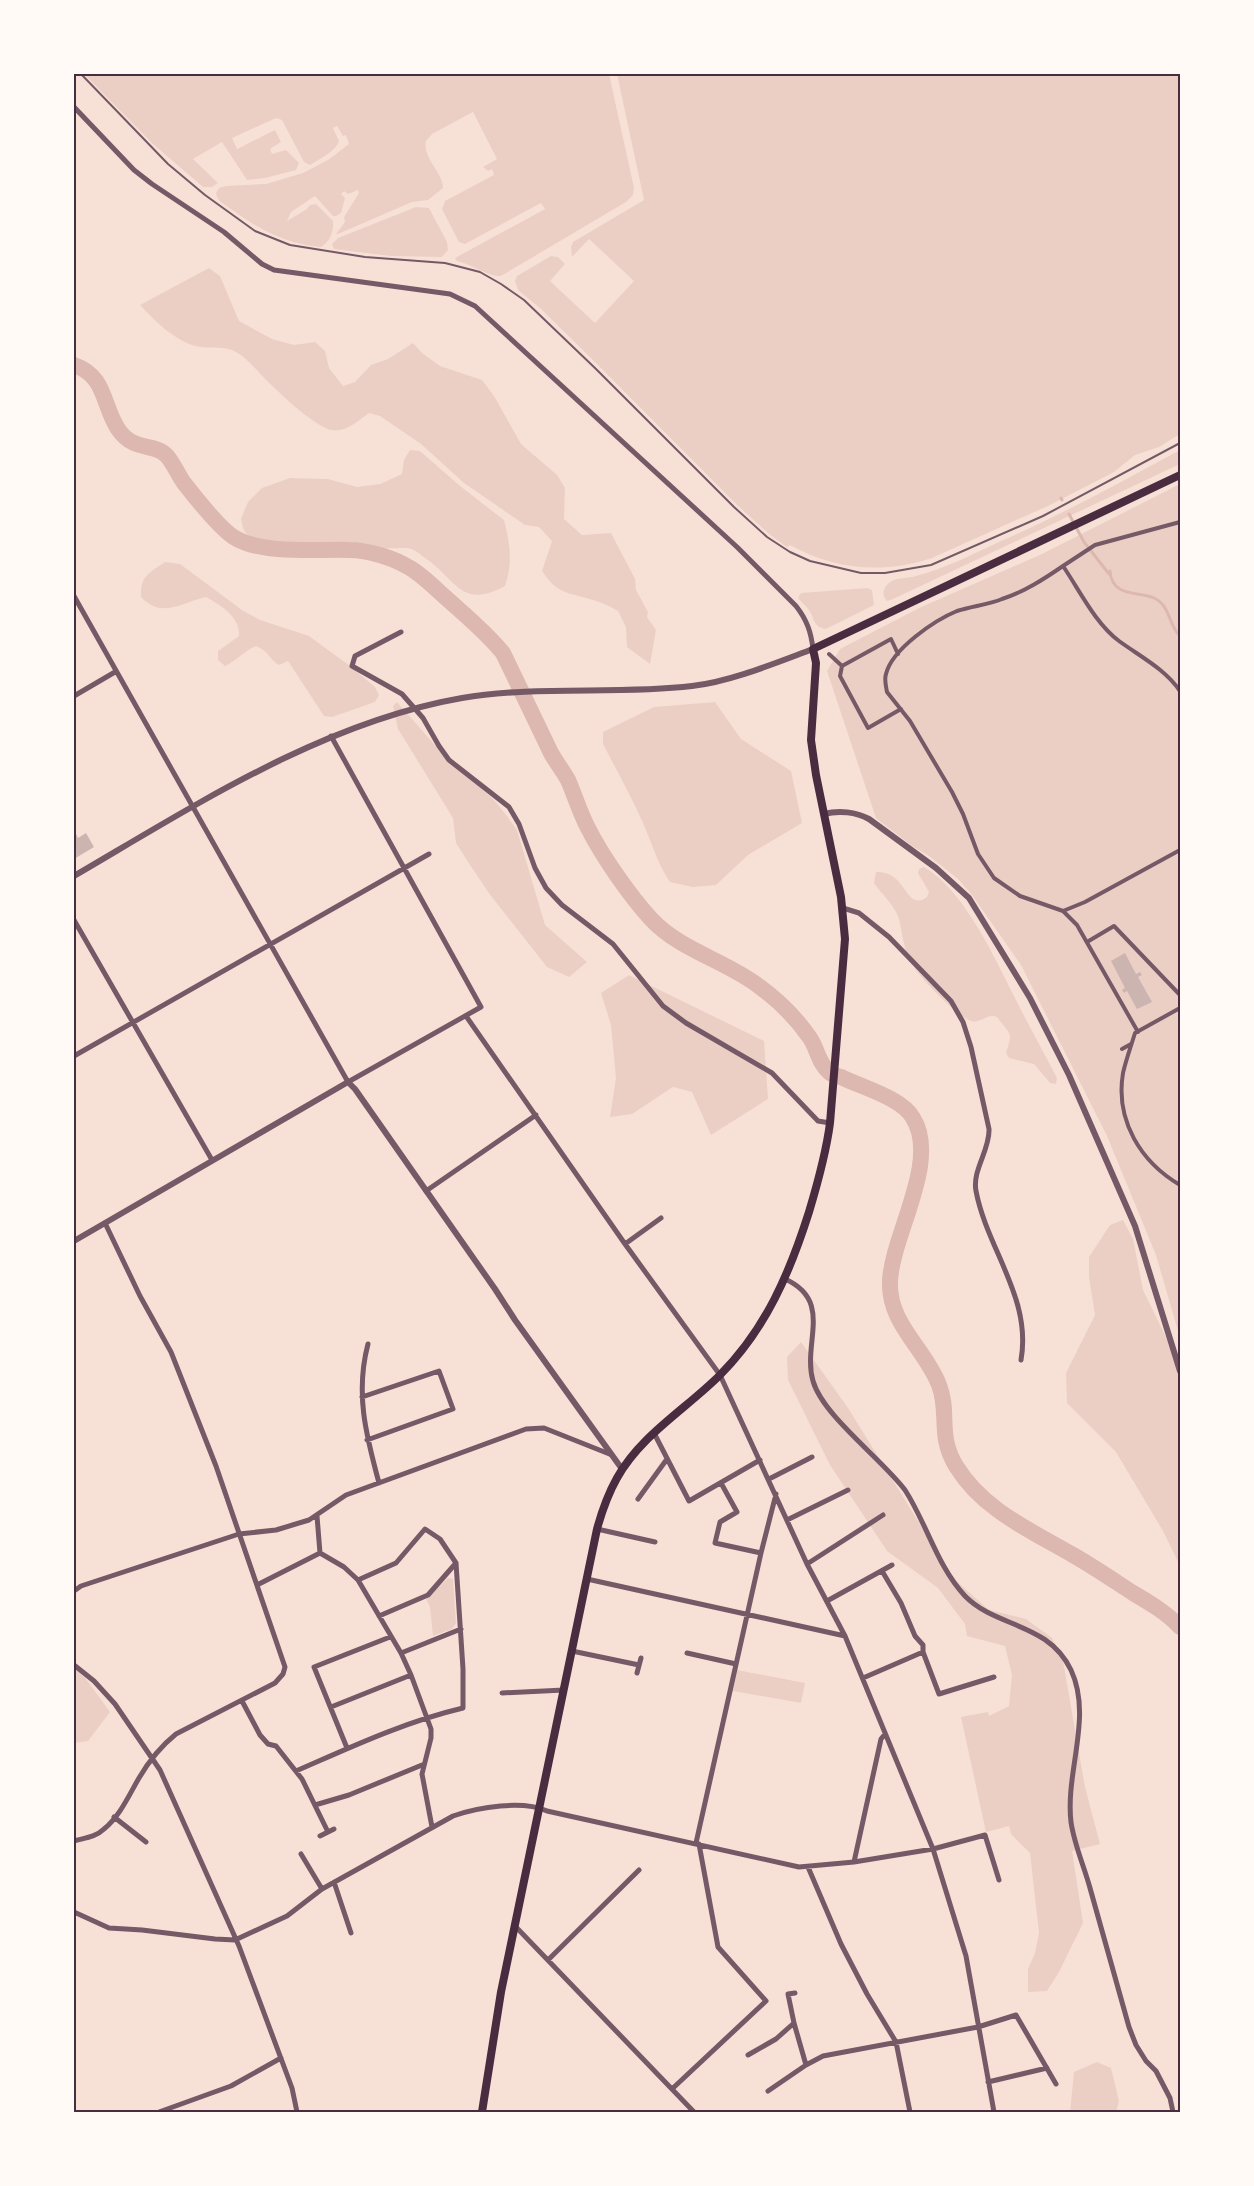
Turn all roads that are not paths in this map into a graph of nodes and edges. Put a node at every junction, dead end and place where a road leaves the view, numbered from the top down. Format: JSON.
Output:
{"nodes":[{"id":1,"x":81,"y":74,"type":"edge"},
{"id":2,"x":74,"y":107,"type":"edge"},
{"id":3,"x":1180,"y":442,"type":"edge"},
{"id":4,"x":1180,"y":475,"type":"edge"},
{"id":5,"x":1180,"y":522,"type":"edge"},
{"id":6,"x":1063,"y":566,"type":"junction"},
{"id":7,"x":74,"y":596,"type":"edge"},
{"id":8,"x":401,"y":632,"type":"dead end"},
{"id":9,"x":813,"y":649,"type":"junction"},
{"id":10,"x":829,"y":654,"type":"dead end"},
{"id":11,"x":898,"y":654,"type":"junction"},
{"id":12,"x":842,"y":666,"type":"junction"},
{"id":13,"x":116,"y":672,"type":"junction"},
{"id":14,"x":1180,"y":691,"type":"edge"},
{"id":15,"x":74,"y":696,"type":"edge"},
{"id":16,"x":901,"y":710,"type":"junction"},
{"id":17,"x":331,"y":736,"type":"junction"},
{"id":18,"x":192,"y":808,"type":"junction"},
{"id":19,"x":824,"y":814,"type":"junction"},
{"id":20,"x":1180,"y":850,"type":"edge"},
{"id":21,"x":429,"y":854,"type":"dead end"},
{"id":22,"x":405,"y":868,"type":"junction"},
{"id":23,"x":74,"y":876,"type":"edge"},
{"id":24,"x":843,"y":908,"type":"junction"},
{"id":25,"x":1063,"y":911,"type":"junction"},
{"id":26,"x":74,"y":920,"type":"edge"},
{"id":27,"x":1087,"y":942,"type":"junction"},
{"id":28,"x":270,"y":944,"type":"junction"},
{"id":29,"x":1180,"y":995,"type":"edge"},
{"id":30,"x":1180,"y":1008,"type":"edge"},
{"id":31,"x":466,"y":1016,"type":"junction"},
{"id":32,"x":132,"y":1022,"type":"junction"},
{"id":33,"x":1138,"y":1032,"type":"junction"},
{"id":34,"x":1131,"y":1044,"type":"junction"},
{"id":35,"x":1122,"y":1049,"type":"dead end"},
{"id":36,"x":74,"y":1056,"type":"edge"},
{"id":37,"x":348,"y":1082,"type":"junction"},
{"id":38,"x":536,"y":1115,"type":"junction"},
{"id":39,"x":830,"y":1123,"type":"junction"},
{"id":40,"x":212,"y":1160,"type":"junction"},
{"id":41,"x":1180,"y":1185,"type":"edge"},
{"id":42,"x":426,"y":1191,"type":"junction"},
{"id":43,"x":661,"y":1218,"type":"dead end"},
{"id":44,"x":105,"y":1223,"type":"junction"},
{"id":45,"x":74,"y":1238,"type":"edge"},
{"id":46,"x":625,"y":1244,"type":"junction"},
{"id":47,"x":785,"y":1279,"type":"junction"},
{"id":48,"x":368,"y":1344,"type":"dead end"},
{"id":49,"x":1021,"y":1360,"type":"dead end"},
{"id":50,"x":1180,"y":1371,"type":"edge"},
{"id":51,"x":720,"y":1375,"type":"junction"},
{"id":52,"x":362,"y":1397,"type":"junction"},
{"id":53,"x":654,"y":1433,"type":"junction"},
{"id":54,"x":367,"y":1440,"type":"junction"},
{"id":55,"x":612,"y":1455,"type":"junction"},
{"id":56,"x":812,"y":1457,"type":"dead end"},
{"id":57,"x":667,"y":1459,"type":"junction"},
{"id":58,"x":760,"y":1460,"type":"junction"},
{"id":59,"x":622,"y":1469,"type":"junction"},
{"id":60,"x":769,"y":1479,"type":"junction"},
{"id":61,"x":379,"y":1483,"type":"junction"},
{"id":62,"x":721,"y":1483,"type":"junction"},
{"id":63,"x":848,"y":1490,"type":"dead end"},
{"id":64,"x":776,"y":1494,"type":"junction"},
{"id":65,"x":638,"y":1499,"type":"dead end"},
{"id":66,"x":883,"y":1515,"type":"dead end"},
{"id":67,"x":317,"y":1516,"type":"junction"},
{"id":68,"x":787,"y":1520,"type":"junction"},
{"id":69,"x":597,"y":1529,"type":"junction"},
{"id":70,"x":239,"y":1534,"type":"junction"},
{"id":71,"x":655,"y":1542,"type":"dead end"},
{"id":72,"x":320,"y":1552,"type":"junction"},
{"id":73,"x":760,"y":1553,"type":"junction"},
{"id":74,"x":456,"y":1563,"type":"junction"},
{"id":75,"x":807,"y":1564,"type":"junction"},
{"id":76,"x":892,"y":1565,"type":"dead end"},
{"id":77,"x":882,"y":1571,"type":"junction"},
{"id":78,"x":587,"y":1579,"type":"junction"},
{"id":79,"x":358,"y":1580,"type":"junction"},
{"id":80,"x":257,"y":1585,"type":"junction"},
{"id":81,"x":74,"y":1591,"type":"edge"},
{"id":82,"x":827,"y":1601,"type":"junction"},
{"id":83,"x":747,"y":1614,"type":"junction"},
{"id":84,"x":379,"y":1616,"type":"junction"},
{"id":85,"x":461,"y":1629,"type":"junction"},
{"id":86,"x":390,"y":1636,"type":"junction"},
{"id":87,"x":845,"y":1636,"type":"junction"},
{"id":88,"x":572,"y":1651,"type":"junction"},
{"id":89,"x":923,"y":1652,"type":"junction"},
{"id":90,"x":401,"y":1653,"type":"junction"},
{"id":91,"x":687,"y":1653,"type":"dead end"},
{"id":92,"x":640,"y":1658,"type":"dead end"},
{"id":93,"x":736,"y":1664,"type":"junction"},
{"id":94,"x":74,"y":1665,"type":"edge"},
{"id":95,"x":639,"y":1665,"type":"junction"},
{"id":96,"x":637,"y":1673,"type":"dead end"},
{"id":97,"x":411,"y":1675,"type":"junction"},
{"id":98,"x":994,"y":1677,"type":"dead end"},
{"id":99,"x":863,"y":1678,"type":"junction"},
{"id":100,"x":564,"y":1690,"type":"junction"},
{"id":101,"x":501,"y":1693,"type":"dead end"},
{"id":102,"x":242,"y":1701,"type":"junction"},
{"id":103,"x":331,"y":1707,"type":"junction"},
{"id":104,"x":426,"y":1716,"type":"junction"},
{"id":105,"x":885,"y":1734,"type":"junction"},
{"id":106,"x":347,"y":1748,"type":"junction"},
{"id":107,"x":153,"y":1758,"type":"junction"},
{"id":108,"x":423,"y":1765,"type":"junction"},
{"id":109,"x":296,"y":1771,"type":"junction"},
{"id":110,"x":315,"y":1805,"type":"junction"},
{"id":111,"x":539,"y":1807,"type":"junction"},
{"id":112,"x":114,"y":1817,"type":"junction"},
{"id":113,"x":432,"y":1827,"type":"junction"},
{"id":114,"x":334,"y":1829,"type":"dead end"},
{"id":115,"x":328,"y":1832,"type":"junction"},
{"id":116,"x":320,"y":1836,"type":"dead end"},
{"id":117,"x":74,"y":1841,"type":"edge"},
{"id":118,"x":146,"y":1842,"type":"dead end"},
{"id":119,"x":698,"y":1843,"type":"junction"},
{"id":120,"x":933,"y":1849,"type":"junction"},
{"id":121,"x":301,"y":1854,"type":"dead end"},
{"id":122,"x":854,"y":1862,"type":"junction"},
{"id":123,"x":808,"y":1868,"type":"junction"},
{"id":124,"x":639,"y":1870,"type":"dead end"},
{"id":125,"x":999,"y":1880,"type":"dead end"},
{"id":126,"x":334,"y":1882,"type":"junction"},
{"id":127,"x":322,"y":1889,"type":"junction"},
{"id":128,"x":74,"y":1912,"type":"edge"},
{"id":129,"x":515,"y":1926,"type":"junction"},
{"id":130,"x":351,"y":1933,"type":"dead end"},
{"id":131,"x":235,"y":1940,"type":"junction"},
{"id":132,"x":549,"y":1960,"type":"junction"},
{"id":133,"x":795,"y":1993,"type":"dead end"},
{"id":134,"x":788,"y":1994,"type":"junction"},
{"id":135,"x":781,"y":1996,"type":"dead end"},
{"id":136,"x":794,"y":2024,"type":"junction"},
{"id":137,"x":978,"y":2028,"type":"junction"},
{"id":138,"x":896,"y":2042,"type":"junction"},
{"id":139,"x":748,"y":2055,"type":"dead end"},
{"id":140,"x":281,"y":2058,"type":"junction"},
{"id":141,"x":806,"y":2065,"type":"junction"},
{"id":142,"x":1047,"y":2068,"type":"junction"},
{"id":143,"x":988,"y":2082,"type":"junction"},
{"id":144,"x":1056,"y":2084,"type":"dead end"},
{"id":145,"x":672,"y":2090,"type":"junction"},
{"id":146,"x":768,"y":2091,"type":"dead end"},
{"id":147,"x":692,"y":2110,"type":"edge"},
{"id":148,"x":159,"y":2112,"type":"edge"},
{"id":149,"x":297,"y":2112,"type":"edge"},
{"id":150,"x":482,"y":2112,"type":"edge"},
{"id":151,"x":685,"y":2112,"type":"edge"},
{"id":152,"x":910,"y":2112,"type":"edge"},
{"id":153,"x":994,"y":2112,"type":"edge"},
{"id":154,"x":1173,"y":2112,"type":"edge"}],
"edges":[{"from":1,"to":3,"type":"lane"},
{"from":2,"to":9,"type":"street"},
{"from":4,"to":9,"type":"main road"},
{"from":5,"to":6,"type":"street"},
{"from":6,"to":11,"type":"street"},
{"from":6,"to":14,"type":"street"},
{"from":7,"to":13,"type":"street"},
{"from":8,"to":39,"type":"street"},
{"from":9,"to":17,"type":"street"},
{"from":9,"to":19,"type":"main road"},
{"from":10,"to":12,"type":"street"},
{"from":11,"to":12,"type":"street"},
{"from":11,"to":16,"type":"street"},
{"from":12,"to":16,"type":"street"},
{"from":13,"to":15,"type":"street"},
{"from":13,"to":18,"type":"street"},
{"from":16,"to":25,"type":"street"},
{"from":17,"to":18,"type":"street"},
{"from":17,"to":22,"type":"street"},
{"from":18,"to":23,"type":"street"},
{"from":18,"to":28,"type":"street"},
{"from":19,"to":24,"type":"main road"},
{"from":19,"to":50,"type":"street"},
{"from":20,"to":25,"type":"street"},
{"from":21,"to":22,"type":"street"},
{"from":22,"to":28,"type":"street"},
{"from":22,"to":31,"type":"street"},
{"from":24,"to":39,"type":"main road"},
{"from":24,"to":49,"type":"street"},
{"from":25,"to":27,"type":"street"},
{"from":26,"to":32,"type":"street"},
{"from":27,"to":29,"type":"street"},
{"from":27,"to":33,"type":"street"},
{"from":28,"to":32,"type":"street"},
{"from":28,"to":37,"type":"street"},
{"from":30,"to":33,"type":"street"},
{"from":31,"to":37,"type":"street"},
{"from":31,"to":38,"type":"street"},
{"from":32,"to":36,"type":"street"},
{"from":32,"to":40,"type":"street"},
{"from":33,"to":34,"type":"street"},
{"from":34,"to":35,"type":"street"},
{"from":34,"to":41,"type":"street"},
{"from":37,"to":40,"type":"street"},
{"from":37,"to":42,"type":"street"},
{"from":38,"to":42,"type":"street"},
{"from":38,"to":46,"type":"street"},
{"from":39,"to":47,"type":"main road"},
{"from":40,"to":44,"type":"street"},
{"from":42,"to":55,"type":"street"},
{"from":43,"to":46,"type":"street"},
{"from":44,"to":45,"type":"street"},
{"from":44,"to":70,"type":"street"},
{"from":46,"to":51,"type":"street"},
{"from":47,"to":51,"type":"main road"},
{"from":47,"to":154,"type":"street"},
{"from":48,"to":52,"type":"street"},
{"from":51,"to":53,"type":"main road"},
{"from":51,"to":58,"type":"street"},
{"from":52,"to":54,"type":"street"},
{"from":52,"to":54,"type":"street"},
{"from":53,"to":57,"type":"street"},
{"from":53,"to":59,"type":"main road"},
{"from":54,"to":61,"type":"street"},
{"from":55,"to":59,"type":"street"},
{"from":55,"to":61,"type":"street"},
{"from":56,"to":60,"type":"street"},
{"from":57,"to":62,"type":"street"},
{"from":57,"to":65,"type":"street"},
{"from":58,"to":60,"type":"street"},
{"from":58,"to":62,"type":"street"},
{"from":59,"to":69,"type":"main road"},
{"from":60,"to":64,"type":"street"},
{"from":61,"to":67,"type":"street"},
{"from":62,"to":73,"type":"street"},
{"from":63,"to":68,"type":"street"},
{"from":64,"to":68,"type":"street"},
{"from":64,"to":73,"type":"street"},
{"from":66,"to":75,"type":"street"},
{"from":67,"to":70,"type":"street"},
{"from":67,"to":72,"type":"street"},
{"from":68,"to":75,"type":"street"},
{"from":69,"to":71,"type":"street"},
{"from":69,"to":78,"type":"main road"},
{"from":70,"to":80,"type":"street"},
{"from":70,"to":81,"type":"street"},
{"from":72,"to":79,"type":"street"},
{"from":72,"to":80,"type":"street"},
{"from":73,"to":83,"type":"street"},
{"from":74,"to":79,"type":"street"},
{"from":74,"to":84,"type":"street"},
{"from":74,"to":85,"type":"street"},
{"from":75,"to":82,"type":"street"},
{"from":76,"to":77,"type":"street"},
{"from":77,"to":82,"type":"street"},
{"from":77,"to":89,"type":"street"},
{"from":78,"to":83,"type":"street"},
{"from":78,"to":88,"type":"main road"},
{"from":79,"to":84,"type":"street"},
{"from":80,"to":102,"type":"street"},
{"from":82,"to":87,"type":"street"},
{"from":83,"to":87,"type":"street"},
{"from":83,"to":93,"type":"street"},
{"from":84,"to":86,"type":"street"},
{"from":85,"to":90,"type":"street"},
{"from":85,"to":104,"type":"street"},
{"from":86,"to":90,"type":"street"},
{"from":86,"to":103,"type":"street"},
{"from":87,"to":99,"type":"street"},
{"from":88,"to":95,"type":"street"},
{"from":88,"to":100,"type":"main road"},
{"from":89,"to":98,"type":"street"},
{"from":89,"to":99,"type":"street"},
{"from":90,"to":97,"type":"street"},
{"from":91,"to":93,"type":"street"},
{"from":92,"to":95,"type":"street"},
{"from":93,"to":119,"type":"street"},
{"from":94,"to":107,"type":"street"},
{"from":95,"to":96,"type":"street"},
{"from":97,"to":103,"type":"street"},
{"from":97,"to":104,"type":"street"},
{"from":99,"to":105,"type":"street"},
{"from":100,"to":101,"type":"street"},
{"from":100,"to":111,"type":"main road"},
{"from":102,"to":107,"type":"street"},
{"from":102,"to":109,"type":"street"},
{"from":103,"to":106,"type":"street"},
{"from":104,"to":106,"type":"street"},
{"from":104,"to":108,"type":"street"},
{"from":105,"to":120,"type":"street"},
{"from":105,"to":122,"type":"street"},
{"from":106,"to":109,"type":"street"},
{"from":107,"to":112,"type":"street"},
{"from":107,"to":131,"type":"street"},
{"from":108,"to":110,"type":"street"},
{"from":108,"to":113,"type":"street"},
{"from":109,"to":110,"type":"street"},
{"from":110,"to":115,"type":"street"},
{"from":111,"to":113,"type":"street"},
{"from":111,"to":119,"type":"street"},
{"from":111,"to":129,"type":"main road"},
{"from":112,"to":117,"type":"street"},
{"from":112,"to":118,"type":"street"},
{"from":113,"to":126,"type":"street"},
{"from":114,"to":115,"type":"street"},
{"from":115,"to":116,"type":"street"},
{"from":119,"to":123,"type":"street"},
{"from":119,"to":145,"type":"street"},
{"from":120,"to":122,"type":"street"},
{"from":120,"to":125,"type":"street"},
{"from":120,"to":137,"type":"street"},
{"from":121,"to":127,"type":"street"},
{"from":122,"to":123,"type":"street"},
{"from":123,"to":138,"type":"street"},
{"from":124,"to":132,"type":"street"},
{"from":126,"to":127,"type":"street"},
{"from":126,"to":130,"type":"street"},
{"from":127,"to":131,"type":"street"},
{"from":128,"to":131,"type":"street"},
{"from":129,"to":132,"type":"street"},
{"from":129,"to":150,"type":"main road"},
{"from":131,"to":140,"type":"street"},
{"from":132,"to":145,"type":"street"},
{"from":133,"to":134,"type":"street"},
{"from":134,"to":135,"type":"street"},
{"from":134,"to":136,"type":"street"},
{"from":136,"to":139,"type":"street"},
{"from":136,"to":141,"type":"street"},
{"from":137,"to":138,"type":"street"},
{"from":137,"to":142,"type":"street"},
{"from":137,"to":143,"type":"street"},
{"from":138,"to":141,"type":"street"},
{"from":138,"to":152,"type":"street"},
{"from":140,"to":148,"type":"street"},
{"from":140,"to":149,"type":"street"},
{"from":141,"to":146,"type":"street"},
{"from":142,"to":143,"type":"street"},
{"from":142,"to":144,"type":"street"},
{"from":143,"to":153,"type":"street"},
{"from":145,"to":147,"type":"street"},
{"from":147,"to":151,"type":"street"}]}
